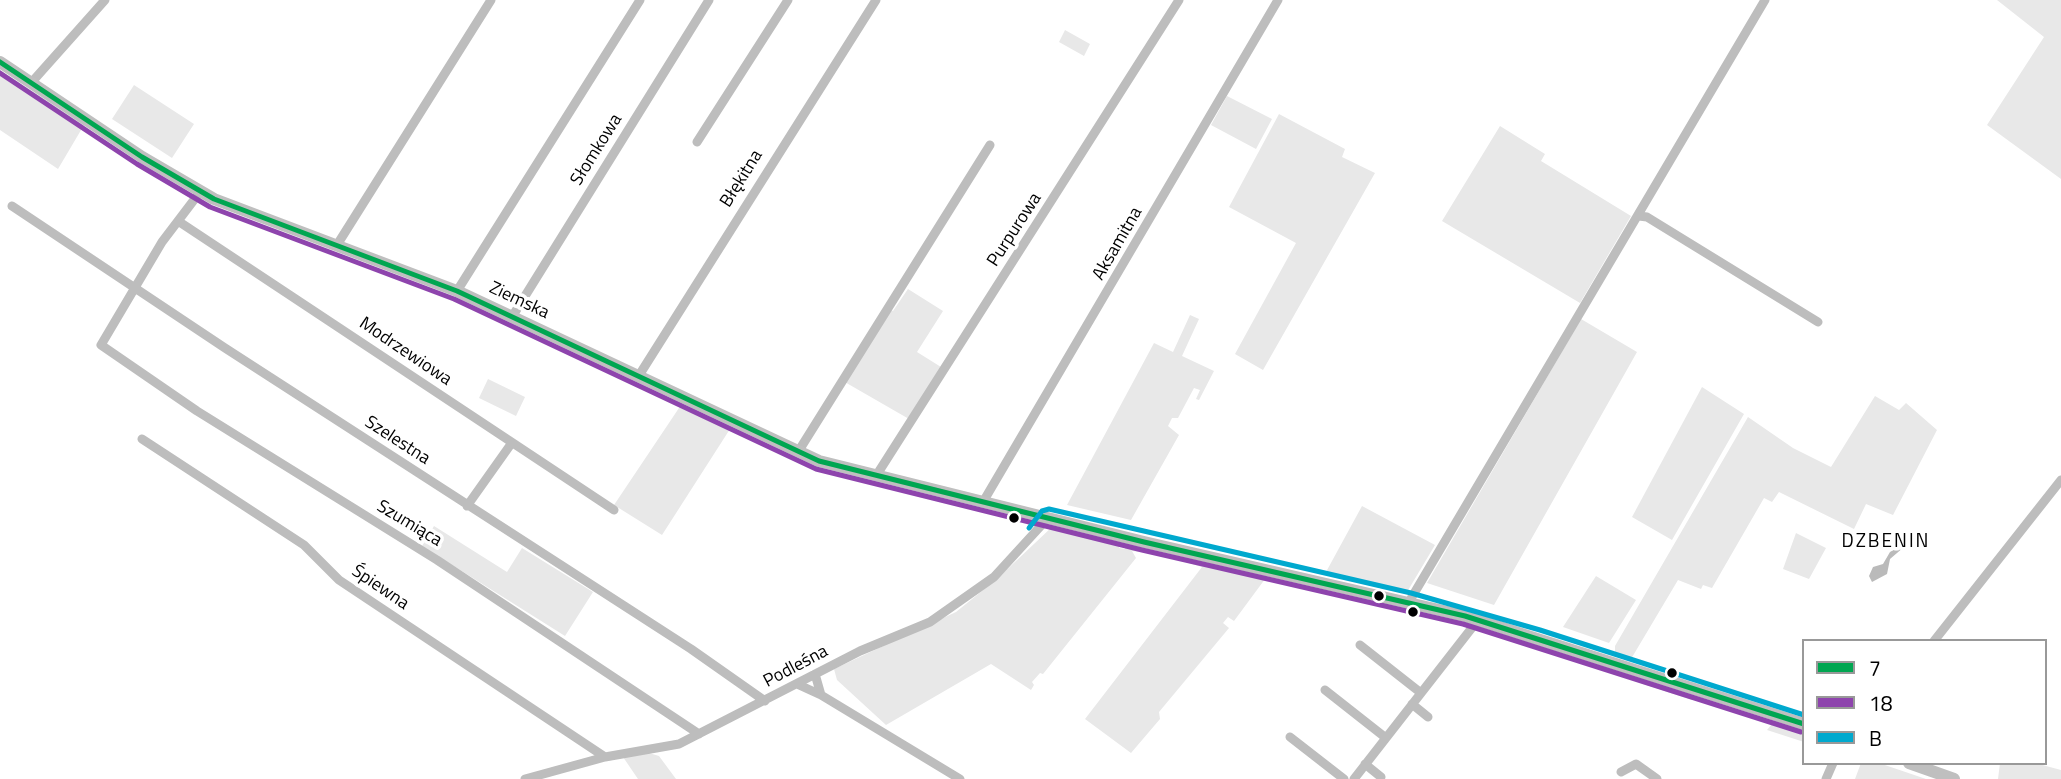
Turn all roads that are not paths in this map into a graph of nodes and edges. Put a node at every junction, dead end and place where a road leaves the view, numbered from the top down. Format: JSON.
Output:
{"nodes":[{"id":1,"x":105,"y":0,"type":"edge"},
{"id":2,"x":491,"y":0,"type":"edge"},
{"id":3,"x":640,"y":0,"type":"edge"},
{"id":4,"x":709,"y":0,"type":"edge"},
{"id":5,"x":788,"y":0,"type":"edge"},
{"id":6,"x":876,"y":0,"type":"edge"},
{"id":7,"x":1179,"y":0,"type":"edge"},
{"id":8,"x":1278,"y":0,"type":"edge"},
{"id":9,"x":1765,"y":0,"type":"edge"},
{"id":10,"x":0,"y":62,"type":"edge"},
{"id":11,"x":31,"y":83,"type":"junction"},
{"id":12,"x":697,"y":142,"type":"dead end"},
{"id":13,"x":990,"y":145,"type":"dead end"},
{"id":14,"x":200,"y":192,"type":"junction"},
{"id":15,"x":12,"y":206,"type":"dead end"},
{"id":16,"x":1639,"y":216,"type":"junction"},
{"id":17,"x":178,"y":221,"type":"junction"},
{"id":18,"x":337,"y":245,"type":"junction"},
{"id":19,"x":137,"y":289,"type":"junction"},
{"id":20,"x":457,"y":291,"type":"junction"},
{"id":21,"x":512,"y":317,"type":"junction"},
{"id":22,"x":1818,"y":322,"type":"dead end"},
{"id":23,"x":638,"y":377,"type":"junction"},
{"id":24,"x":142,"y":439,"type":"dead end"},
{"id":25,"x":511,"y":444,"type":"junction"},
{"id":26,"x":798,"y":452,"type":"junction"},
{"id":27,"x":876,"y":476,"type":"junction"},
{"id":28,"x":2061,"y":480,"type":"edge"},
{"id":29,"x":984,"y":502,"type":"junction"},
{"id":30,"x":467,"y":506,"type":"junction"},
{"id":31,"x":614,"y":510,"type":"dead end"},
{"id":32,"x":1048,"y":518,"type":"junction"},
{"id":33,"x":1409,"y":602,"type":"junction"},
{"id":34,"x":1478,"y":620,"type":"junction"},
{"id":35,"x":1936,"y":639,"type":"edge"},
{"id":36,"x":1360,"y":645,"type":"dead end"},
{"id":37,"x":815,"y":674,"type":"junction"},
{"id":38,"x":797,"y":684,"type":"junction"},
{"id":39,"x":1325,"y":690,"type":"dead end"},
{"id":40,"x":1421,"y":693,"type":"junction"},
{"id":41,"x":821,"y":695,"type":"junction"},
{"id":42,"x":765,"y":701,"type":"junction"},
{"id":43,"x":1410,"y":707,"type":"junction"},
{"id":44,"x":1426,"y":719,"type":"dead end"},
{"id":45,"x":1802,"y":723,"type":"edge"},
{"id":46,"x":699,"y":734,"type":"junction"},
{"id":47,"x":1290,"y":737,"type":"dead end"},
{"id":48,"x":1386,"y":737,"type":"junction"},
{"id":49,"x":605,"y":757,"type":"junction"},
{"id":50,"x":1366,"y":762,"type":"junction"},
{"id":51,"x":1915,"y":765,"type":"edge"},
{"id":52,"x":1621,"y":772,"type":"dead end"},
{"id":53,"x":1382,"y":774,"type":"dead end"},
{"id":54,"x":524,"y":779,"type":"edge"},
{"id":55,"x":960,"y":779,"type":"edge"},
{"id":56,"x":1344,"y":779,"type":"edge"},
{"id":57,"x":1353,"y":779,"type":"edge"},
{"id":58,"x":1657,"y":779,"type":"edge"},
{"id":59,"x":1954,"y":779,"type":"edge"}],
"edges":[{"from":1,"to":11,"type":"street"},
{"from":2,"to":18,"type":"street"},
{"from":3,"to":20,"type":"street"},
{"from":4,"to":21,"type":"street","name":"Słomkowa"},
{"from":5,"to":12,"type":"street"},
{"from":6,"to":23,"type":"street","name":"Błękitna"},
{"from":7,"to":27,"type":"street","name":"Purpurowa"},
{"from":8,"to":29,"type":"street","name":"Aksamitna"},
{"from":9,"to":16,"type":"street"},
{"from":10,"to":11,"type":"street","name":"Ziemska"},
{"from":11,"to":14,"type":"street","name":"Ziemska"},
{"from":13,"to":26,"type":"street"},
{"from":14,"to":17,"type":"street"},
{"from":14,"to":18,"type":"street","name":"Ziemska"},
{"from":15,"to":19,"type":"street","name":"Szelestna"},
{"from":16,"to":22,"type":"street"},
{"from":16,"to":33,"type":"street"},
{"from":17,"to":19,"type":"street"},
{"from":17,"to":25,"type":"street","name":"Modrzewiowa"},
{"from":18,"to":20,"type":"street","name":"Ziemska"},
{"from":19,"to":30,"type":"street","name":"Szelestna"},
{"from":19,"to":46,"type":"street","name":"Szumiąca"},
{"from":20,"to":21,"type":"street","name":"Ziemska"},
{"from":21,"to":23,"type":"street","name":"Ziemska"},
{"from":23,"to":26,"type":"street","name":"Ziemska"},
{"from":24,"to":49,"type":"street","name":"Śpiewna"},
{"from":25,"to":30,"type":"street"},
{"from":25,"to":31,"type":"street","name":"Modrzewiowa"},
{"from":26,"to":27,"type":"street","name":"Ziemska"},
{"from":27,"to":29,"type":"street","name":"Ziemska"},
{"from":28,"to":35,"type":"street"},
{"from":29,"to":32,"type":"street","name":"Ziemska"},
{"from":30,"to":42,"type":"street","name":"Szelestna"},
{"from":32,"to":33,"type":"street","name":"Ziemska"},
{"from":32,"to":37,"type":"street","name":"Podleśna"},
{"from":33,"to":34,"type":"street","name":"Ziemska"},
{"from":34,"to":40,"type":"street"},
{"from":34,"to":45,"type":"street","name":"Ziemska"},
{"from":36,"to":40,"type":"street"},
{"from":37,"to":38,"type":"street","name":"Podleśna"},
{"from":37,"to":41,"type":"street"},
{"from":38,"to":41,"type":"street"},
{"from":38,"to":42,"type":"street","name":"Podleśna"},
{"from":39,"to":48,"type":"street"},
{"from":40,"to":43,"type":"street"},
{"from":41,"to":55,"type":"street"},
{"from":42,"to":46,"type":"street","name":"Podleśna"},
{"from":43,"to":44,"type":"street"},
{"from":43,"to":48,"type":"street"},
{"from":46,"to":49,"type":"street","name":"Podleśna"},
{"from":47,"to":56,"type":"street"},
{"from":48,"to":50,"type":"street"},
{"from":49,"to":54,"type":"street","name":"Podleśna"},
{"from":50,"to":53,"type":"street"},
{"from":50,"to":57,"type":"street"},
{"from":51,"to":59,"type":"street"},
{"from":52,"to":58,"type":"street"}]}
